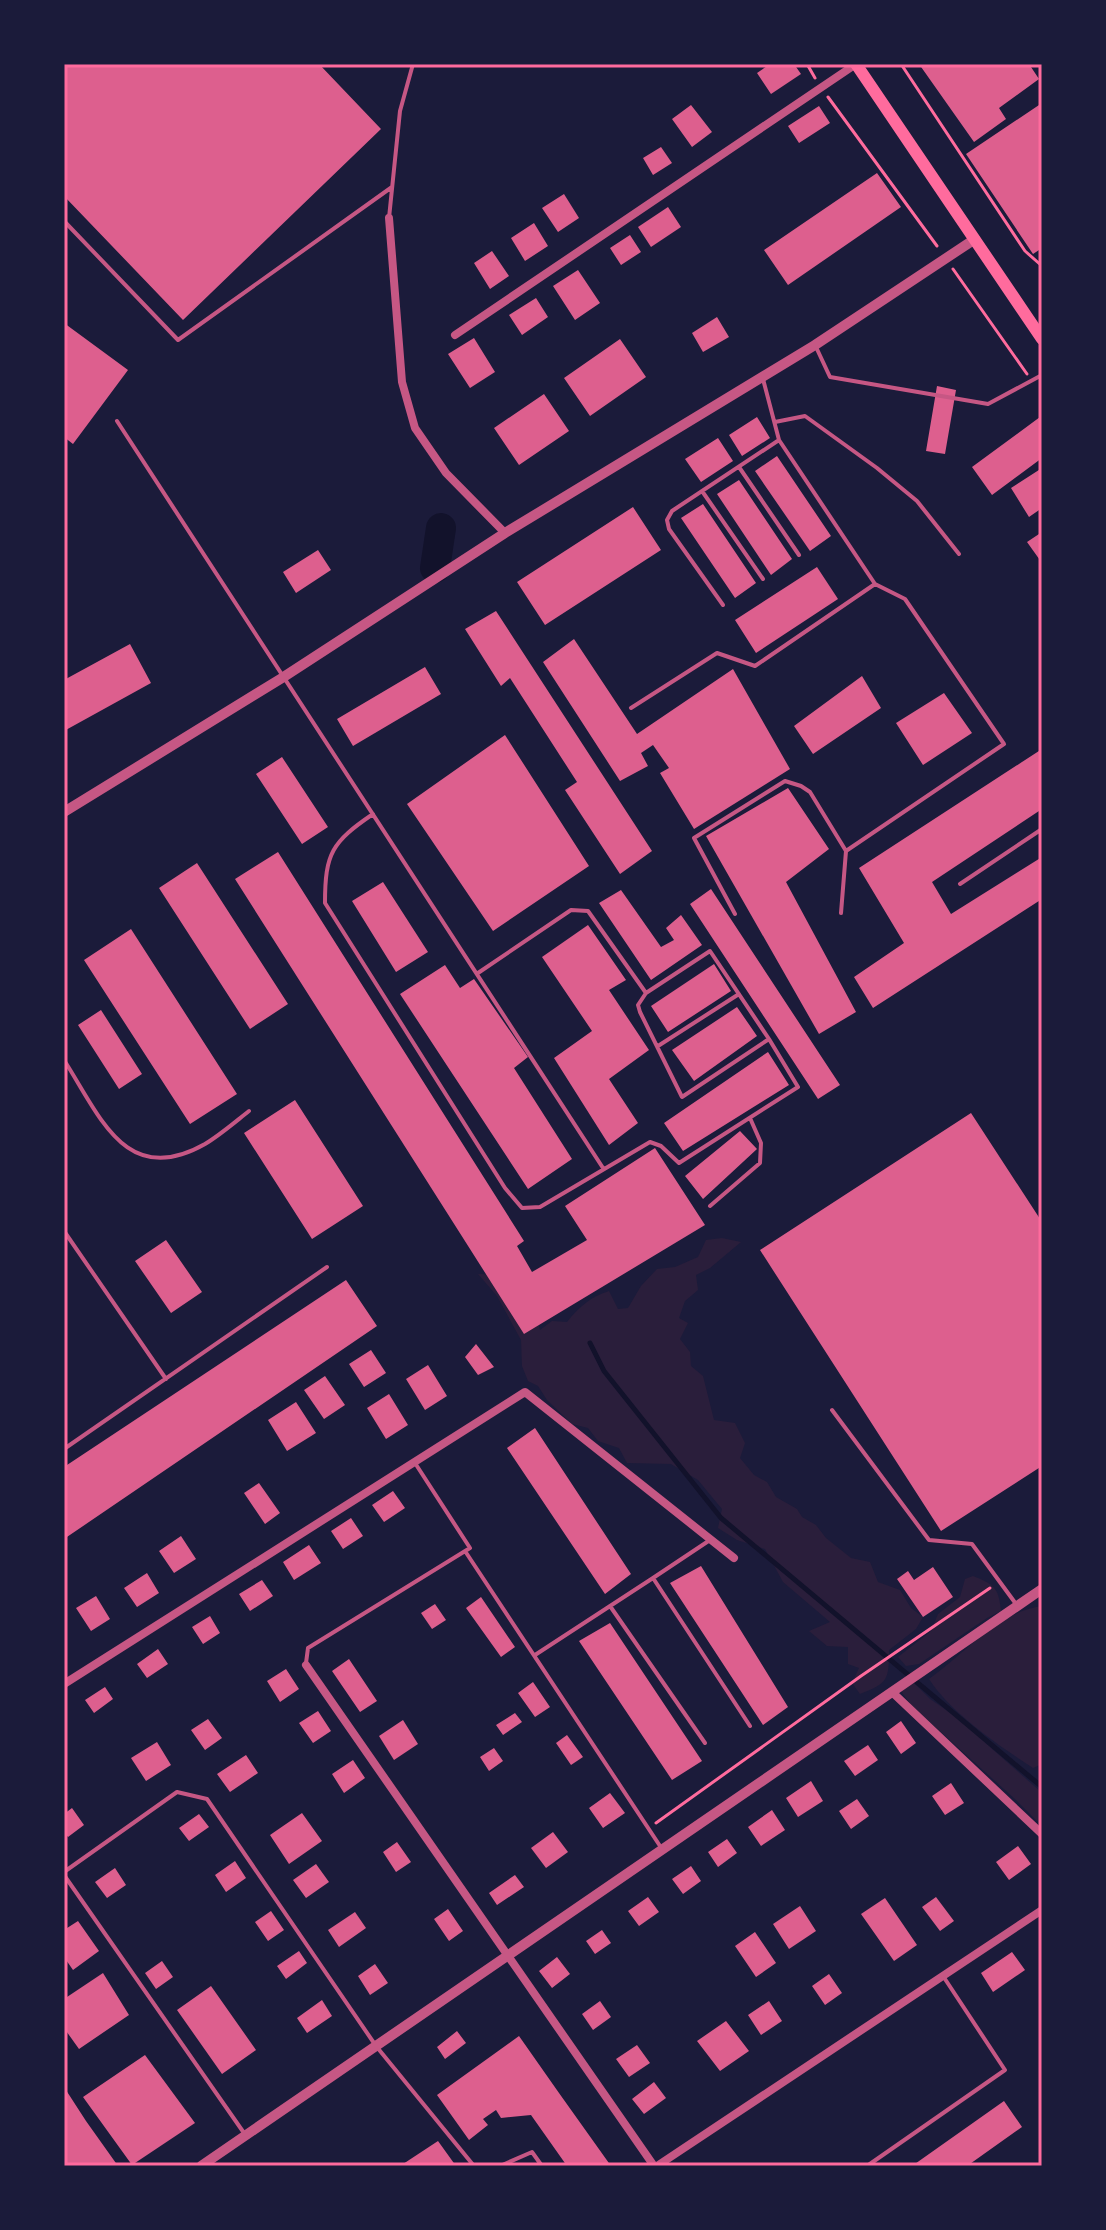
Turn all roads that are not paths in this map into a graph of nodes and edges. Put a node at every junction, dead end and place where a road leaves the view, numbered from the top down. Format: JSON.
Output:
{"nodes":[{"id":1,"x":413,"y":64,"type":"edge"},
{"id":2,"x":856,"y":64,"type":"edge"},
{"id":3,"x":392,"y":187,"type":"junction"},
{"id":4,"x":389,"y":218,"type":"joint"},
{"id":5,"x":64,"y":221,"type":"edge"},
{"id":6,"x":975,"y":239,"type":"junction"},
{"id":7,"x":455,"y":335,"type":"dead end"},
{"id":8,"x":1042,"y":339,"type":"edge"},
{"id":9,"x":815,"y":345,"type":"junction"},
{"id":10,"x":1042,"y":375,"type":"edge"},
{"id":11,"x":762,"y":377,"type":"junction"},
{"id":12,"x":117,"y":421,"type":"dead end"},
{"id":13,"x":775,"y":422,"type":"junction"},
{"id":14,"x":779,"y":440,"type":"junction"},
{"id":15,"x":739,"y":467,"type":"junction"},
{"id":16,"x":702,"y":491,"type":"junction"},
{"id":17,"x":505,"y":533,"type":"junction"},
{"id":18,"x":959,"y":554,"type":"dead end"},
{"id":19,"x":799,"y":555,"type":"dead end"},
{"id":20,"x":763,"y":579,"type":"dead end"},
{"id":21,"x":875,"y":584,"type":"junction"},
{"id":22,"x":723,"y":605,"type":"dead end"},
{"id":23,"x":282,"y":678,"type":"junction"},
{"id":24,"x":631,"y":708,"type":"dead end"},
{"id":25,"x":64,"y":812,"type":"edge"},
{"id":26,"x":373,"y":814,"type":"junction"},
{"id":27,"x":1042,"y":829,"type":"edge"},
{"id":28,"x":846,"y":851,"type":"junction"},
{"id":29,"x":960,"y":884,"type":"dead end"},
{"id":30,"x":841,"y":913,"type":"dead end"},
{"id":31,"x":735,"y":914,"type":"dead end"},
{"id":32,"x":478,"y":973,"type":"junction"},
{"id":33,"x":646,"y":993,"type":"junction"},
{"id":34,"x":739,"y":994,"type":"junction"},
{"id":35,"x":769,"y":1039,"type":"junction"},
{"id":36,"x":658,"y":1046,"type":"junction"},
{"id":37,"x":64,"y":1060,"type":"edge"},
{"id":38,"x":249,"y":1111,"type":"dead end"},
{"id":39,"x":750,"y":1118,"type":"junction"},
{"id":40,"x":603,"y":1168,"type":"junction"},
{"id":41,"x":710,"y":1206,"type":"dead end"},
{"id":42,"x":64,"y":1231,"type":"edge"},
{"id":43,"x":327,"y":1267,"type":"dead end"},
{"id":44,"x":166,"y":1379,"type":"junction"},
{"id":45,"x":832,"y":1410,"type":"dead end"},
{"id":46,"x":64,"y":1449,"type":"edge"},
{"id":47,"x":415,"y":1462,"type":"junction"},
{"id":48,"x":710,"y":1540,"type":"junction"},
{"id":49,"x":465,"y":1551,"type":"junction"},
{"id":50,"x":734,"y":1558,"type":"dead end"},
{"id":51,"x":653,"y":1578,"type":"junction"},
{"id":52,"x":1042,"y":1589,"type":"edge"},
{"id":53,"x":610,"y":1606,"type":"junction"},
{"id":54,"x":1017,"y":1606,"type":"junction"},
{"id":55,"x":534,"y":1656,"type":"junction"},
{"id":56,"x":306,"y":1665,"type":"joint"},
{"id":57,"x":64,"y":1684,"type":"edge"},
{"id":58,"x":892,"y":1692,"type":"junction"},
{"id":59,"x":750,"y":1726,"type":"dead end"},
{"id":60,"x":705,"y":1743,"type":"dead end"},
{"id":61,"x":1042,"y":1834,"type":"edge"},
{"id":62,"x":662,"y":1849,"type":"junction"},
{"id":63,"x":64,"y":1874,"type":"edge"},
{"id":64,"x":1042,"y":1910,"type":"edge"},
{"id":65,"x":508,"y":1956,"type":"junction"},
{"id":66,"x":943,"y":1976,"type":"junction"},
{"id":67,"x":376,"y":2046,"type":"junction"},
{"id":68,"x":246,"y":2135,"type":"junction"},
{"id":69,"x":201,"y":2166,"type":"edge"},
{"id":70,"x":474,"y":2166,"type":"edge"},
{"id":71,"x":500,"y":2166,"type":"edge"},
{"id":72,"x":542,"y":2166,"type":"edge"},
{"id":73,"x":656,"y":2166,"type":"edge"},
{"id":74,"x":867,"y":2166,"type":"edge"}],
"edges":[{"from":1,"to":3,"type":"lane"},
{"from":2,"to":6,"type":"main road"},
{"from":2,"to":7,"type":"street"},
{"from":3,"to":4,"type":"lane"},
{"from":3,"to":5,"type":"lane"},
{"from":4,"to":17,"type":"street"},
{"from":6,"to":8,"type":"main road"},
{"from":6,"to":9,"type":"street"},
{"from":9,"to":10,"type":"lane"},
{"from":9,"to":11,"type":"street"},
{"from":11,"to":13,"type":"lane"},
{"from":11,"to":17,"type":"street"},
{"from":12,"to":23,"type":"lane"},
{"from":13,"to":14,"type":"lane"},
{"from":13,"to":18,"type":"lane"},
{"from":14,"to":15,"type":"lane"},
{"from":14,"to":21,"type":"lane"},
{"from":15,"to":16,"type":"lane"},
{"from":15,"to":19,"type":"lane"},
{"from":16,"to":20,"type":"lane"},
{"from":16,"to":22,"type":"lane"},
{"from":17,"to":23,"type":"street"},
{"from":21,"to":24,"type":"lane"},
{"from":21,"to":28,"type":"lane"},
{"from":23,"to":25,"type":"street"},
{"from":23,"to":26,"type":"lane"},
{"from":26,"to":32,"type":"lane"},
{"from":26,"to":40,"type":"lane"},
{"from":27,"to":29,"type":"lane"},
{"from":28,"to":30,"type":"lane"},
{"from":28,"to":31,"type":"lane"},
{"from":32,"to":33,"type":"lane"},
{"from":32,"to":40,"type":"lane"},
{"from":33,"to":34,"type":"lane"},
{"from":33,"to":36,"type":"lane"},
{"from":34,"to":35,"type":"lane"},
{"from":34,"to":36,"type":"lane"},
{"from":35,"to":36,"type":"lane"},
{"from":35,"to":39,"type":"lane"},
{"from":37,"to":38,"type":"lane"},
{"from":39,"to":40,"type":"lane"},
{"from":39,"to":41,"type":"lane"},
{"from":42,"to":44,"type":"lane"},
{"from":43,"to":44,"type":"lane"},
{"from":44,"to":46,"type":"lane"},
{"from":45,"to":54,"type":"lane"},
{"from":47,"to":48,"type":"street"},
{"from":47,"to":49,"type":"lane"},
{"from":47,"to":57,"type":"street"},
{"from":48,"to":50,"type":"street"},
{"from":48,"to":51,"type":"lane"},
{"from":49,"to":55,"type":"lane"},
{"from":49,"to":56,"type":"lane"},
{"from":51,"to":53,"type":"lane"},
{"from":51,"to":59,"type":"lane"},
{"from":52,"to":54,"type":"street"},
{"from":53,"to":55,"type":"lane"},
{"from":53,"to":60,"type":"lane"},
{"from":54,"to":58,"type":"street"},
{"from":55,"to":62,"type":"lane"},
{"from":56,"to":65,"type":"street"},
{"from":58,"to":61,"type":"street"},
{"from":58,"to":62,"type":"street"},
{"from":62,"to":65,"type":"street"},
{"from":63,"to":67,"type":"lane"},
{"from":63,"to":68,"type":"lane"},
{"from":64,"to":66,"type":"street"},
{"from":65,"to":67,"type":"street"},
{"from":65,"to":73,"type":"street"},
{"from":66,"to":73,"type":"street"},
{"from":66,"to":74,"type":"lane"},
{"from":67,"to":68,"type":"street"},
{"from":67,"to":70,"type":"lane"},
{"from":68,"to":69,"type":"street"},
{"from":71,"to":72,"type":"lane"}]}
